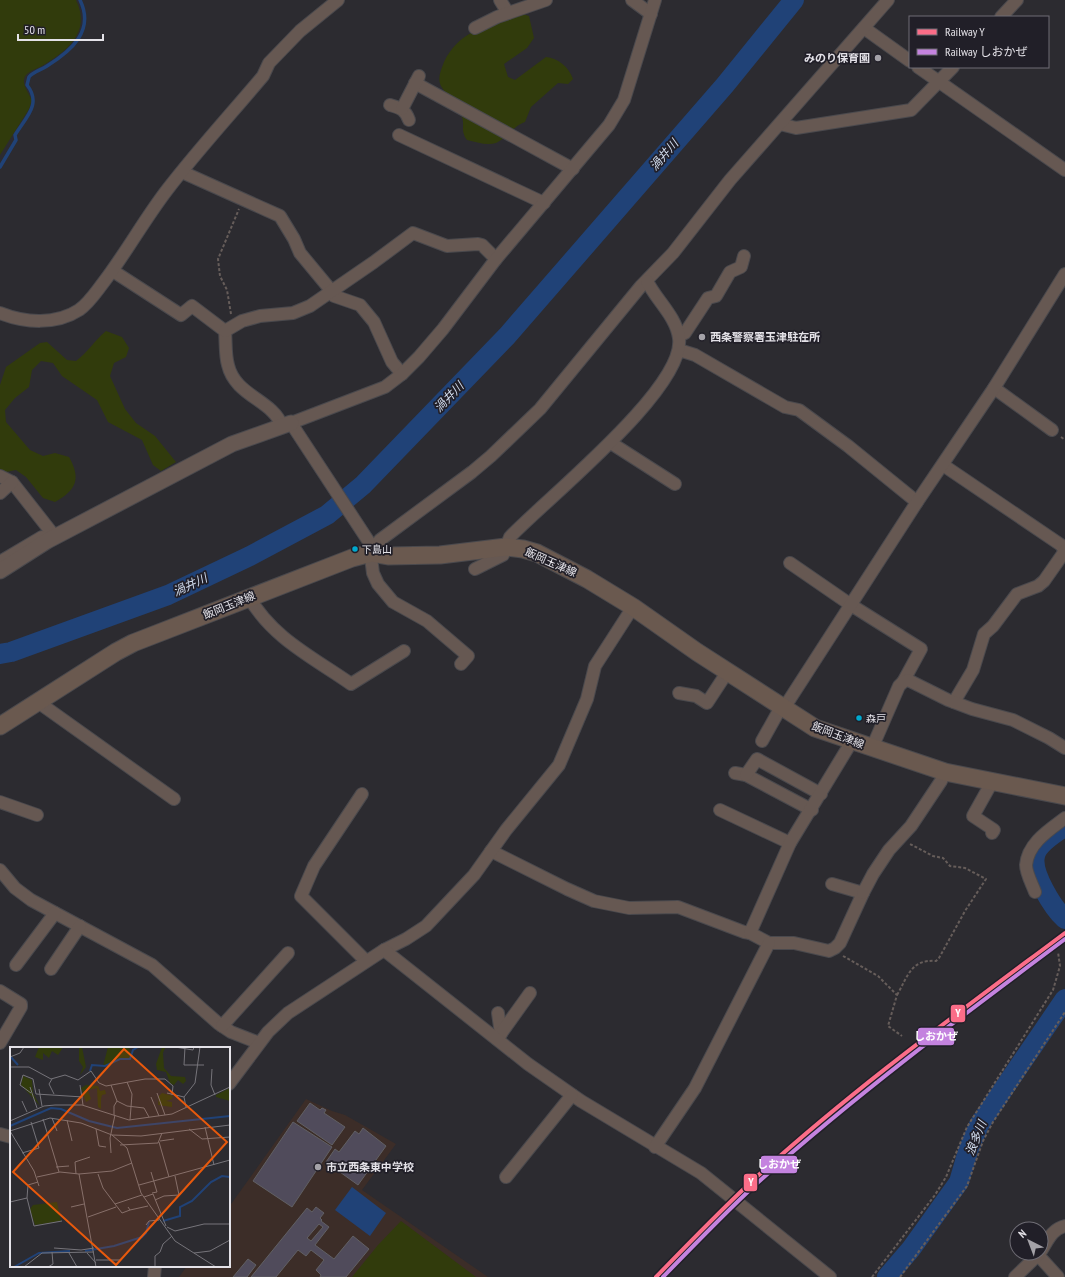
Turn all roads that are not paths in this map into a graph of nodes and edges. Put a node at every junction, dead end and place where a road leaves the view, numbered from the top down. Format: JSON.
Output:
{"nodes":[{"id":1,"x":338,"y":0,"type":"edge"},
{"id":2,"x":500,"y":0,"type":"edge"},
{"id":3,"x":543,"y":0,"type":"edge"},
{"id":4,"x":632,"y":0,"type":"edge"},
{"id":5,"x":656,"y":0,"type":"edge"},
{"id":6,"x":888,"y":0,"type":"edge"},
{"id":7,"x":1017,"y":0,"type":"edge"},
{"id":8,"x":508,"y":13,"type":"junction"},
{"id":9,"x":651,"y":14,"type":"junction"},
{"id":10,"x":1002,"y":16,"type":"edge"},
{"id":11,"x":475,"y":28,"type":"dead end"},
{"id":12,"x":864,"y":28,"type":"junction"},
{"id":13,"x":909,"y":60,"type":"edge"},
{"id":14,"x":919,"y":68,"type":"edge"},
{"id":15,"x":952,"y":68,"type":"edge"},
{"id":16,"x":938,"y":82,"type":"junction"},
{"id":17,"x":390,"y":104,"type":"dead end"},
{"id":18,"x":402,"y":109,"type":"junction"},
{"id":19,"x":409,"y":120,"type":"dead end"},
{"id":20,"x":780,"y":124,"type":"junction"},
{"id":21,"x":399,"y":135,"type":"dead end"},
{"id":22,"x":573,"y":169,"type":"junction"},
{"id":23,"x":1065,"y":170,"type":"edge"},
{"id":24,"x":182,"y":172,"type":"junction"},
{"id":25,"x":544,"y":203,"type":"junction"},
{"id":26,"x":744,"y":256,"type":"dead end"},
{"id":27,"x":496,"y":259,"type":"junction"},
{"id":28,"x":113,"y":271,"type":"junction"},
{"id":29,"x":1065,"y":274,"type":"edge"},
{"id":30,"x":646,"y":281,"type":"junction"},
{"id":31,"x":332,"y":292,"type":"junction"},
{"id":32,"x":0,"y":313,"type":"edge"},
{"id":33,"x":229,"y":329,"type":"junction"},
{"id":34,"x":679,"y":336,"type":"junction"},
{"id":35,"x":679,"y":350,"type":"junction"},
{"id":36,"x":402,"y":374,"type":"junction"},
{"id":37,"x":994,"y":388,"type":"junction"},
{"id":38,"x":287,"y":425,"type":"junction"},
{"id":39,"x":1052,"y":430,"type":"dead end"},
{"id":40,"x":611,"y":442,"type":"junction"},
{"id":41,"x":943,"y":465,"type":"junction"},
{"id":42,"x":0,"y":476,"type":"edge"},
{"id":43,"x":12,"y":482,"type":"junction"},
{"id":44,"x":675,"y":484,"type":"dead end"},
{"id":45,"x":0,"y":493,"type":"edge"},
{"id":46,"x":916,"y":502,"type":"junction"},
{"id":47,"x":78,"y":525,"type":"junction"},
{"id":48,"x":52,"y":533,"type":"junction"},
{"id":49,"x":370,"y":547,"type":"junction"},
{"id":50,"x":506,"y":547,"type":"junction"},
{"id":51,"x":1065,"y":551,"type":"edge"},
{"id":52,"x":0,"y":562,"type":"edge"},
{"id":53,"x":790,"y":563,"type":"dead end"},
{"id":54,"x":475,"y":570,"type":"dead end"},
{"id":55,"x":0,"y":571,"type":"edge"},
{"id":56,"x":249,"y":597,"type":"junction"},
{"id":57,"x":850,"y":605,"type":"junction"},
{"id":58,"x":633,"y":607,"type":"junction"},
{"id":59,"x":404,"y":651,"type":"dead end"},
{"id":60,"x":461,"y":664,"type":"dead end"},
{"id":61,"x":728,"y":671,"type":"junction"},
{"id":62,"x":903,"y":682,"type":"junction"},
{"id":63,"x":679,"y":693,"type":"dead end"},
{"id":64,"x":38,"y":702,"type":"junction"},
{"id":65,"x":954,"y":702,"type":"junction"},
{"id":66,"x":783,"y":707,"type":"junction"},
{"id":67,"x":0,"y":726,"type":"edge"},
{"id":68,"x":762,"y":741,"type":"dead end"},
{"id":69,"x":852,"y":741,"type":"junction"},
{"id":70,"x":872,"y":748,"type":"junction"},
{"id":71,"x":1065,"y":748,"type":"edge"},
{"id":72,"x":945,"y":772,"type":"junction"},
{"id":73,"x":992,"y":782,"type":"junction"},
{"id":74,"x":362,"y":794,"type":"dead end"},
{"id":75,"x":821,"y":794,"type":"junction"},
{"id":76,"x":1065,"y":796,"type":"edge"},
{"id":77,"x":174,"y":800,"type":"dead end"},
{"id":78,"x":0,"y":802,"type":"edge"},
{"id":79,"x":720,"y":810,"type":"dead end"},
{"id":80,"x":812,"y":810,"type":"junction"},
{"id":81,"x":37,"y":815,"type":"dead end"},
{"id":82,"x":1065,"y":818,"type":"edge"},
{"id":83,"x":992,"y":833,"type":"dead end"},
{"id":84,"x":790,"y":843,"type":"junction"},
{"id":85,"x":491,"y":851,"type":"junction"},
{"id":86,"x":0,"y":870,"type":"edge"},
{"id":87,"x":832,"y":884,"type":"dead end"},
{"id":88,"x":1034,"y":892,"type":"dead end"},
{"id":89,"x":863,"y":893,"type":"junction"},
{"id":90,"x":55,"y":913,"type":"junction"},
{"id":91,"x":80,"y":926,"type":"junction"},
{"id":92,"x":750,"y":932,"type":"junction"},
{"id":93,"x":769,"y":943,"type":"junction"},
{"id":94,"x":384,"y":950,"type":"junction"},
{"id":95,"x":288,"y":952,"type":"dead end"},
{"id":96,"x":366,"y":960,"type":"junction"},
{"id":97,"x":16,"y":964,"type":"dead end"},
{"id":98,"x":51,"y":969,"type":"dead end"},
{"id":99,"x":0,"y":991,"type":"edge"},
{"id":100,"x":530,"y":993,"type":"dead end"},
{"id":101,"x":498,"y":1013,"type":"dead end"},
{"id":102,"x":222,"y":1026,"type":"junction"},
{"id":103,"x":499,"y":1037,"type":"junction"},
{"id":104,"x":0,"y":1043,"type":"edge"},
{"id":105,"x":259,"y":1043,"type":"junction"},
{"id":106,"x":230,"y":1083,"type":"edge"},
{"id":107,"x":572,"y":1095,"type":"junction"},
{"id":108,"x":0,"y":1134,"type":"edge"},
{"id":109,"x":10,"y":1137,"type":"edge"},
{"id":110,"x":655,"y":1147,"type":"junction"},
{"id":111,"x":506,"y":1177,"type":"dead end"},
{"id":112,"x":1065,"y":1226,"type":"edge"},
{"id":113,"x":1049,"y":1238,"type":"edge"},
{"id":114,"x":1031,"y":1261,"type":"edge"},
{"id":115,"x":1045,"y":1261,"type":"edge"},
{"id":116,"x":155,"y":1267,"type":"edge"},
{"id":117,"x":154,"y":1277,"type":"edge"},
{"id":118,"x":830,"y":1277,"type":"edge"},
{"id":119,"x":1015,"y":1277,"type":"edge"},
{"id":120,"x":1058,"y":1277,"type":"edge"}],
"edges":[{"from":1,"to":24,"type":"street"},
{"from":2,"to":8,"type":"street"},
{"from":3,"to":8,"type":"street"},
{"from":4,"to":9,"type":"street"},
{"from":5,"to":9,"type":"street"},
{"from":6,"to":12,"type":"street"},
{"from":7,"to":10,"type":"street"},
{"from":8,"to":11,"type":"street"},
{"from":9,"to":22,"type":"street"},
{"from":12,"to":13,"type":"street"},
{"from":12,"to":20,"type":"street"},
{"from":14,"to":16,"type":"street"},
{"from":15,"to":16,"type":"street"},
{"from":16,"to":20,"type":"street"},
{"from":16,"to":23,"type":"street"},
{"from":17,"to":18,"type":"street"},
{"from":18,"to":19,"type":"street"},
{"from":18,"to":22,"type":"street"},
{"from":20,"to":30,"type":"street"},
{"from":21,"to":25,"type":"street"},
{"from":22,"to":25,"type":"street"},
{"from":24,"to":28,"type":"street"},
{"from":24,"to":31,"type":"street"},
{"from":25,"to":27,"type":"street"},
{"from":26,"to":34,"type":"street"},
{"from":27,"to":31,"type":"street"},
{"from":27,"to":36,"type":"street"},
{"from":28,"to":32,"type":"street"},
{"from":28,"to":33,"type":"street"},
{"from":29,"to":37,"type":"street"},
{"from":30,"to":34,"type":"street"},
{"from":30,"to":49,"type":"street"},
{"from":31,"to":33,"type":"street"},
{"from":31,"to":36,"type":"street"},
{"from":33,"to":38,"type":"street"},
{"from":34,"to":35,"type":"street"},
{"from":35,"to":40,"type":"street"},
{"from":35,"to":46,"type":"street"},
{"from":36,"to":38,"type":"street"},
{"from":37,"to":39,"type":"street"},
{"from":37,"to":41,"type":"street"},
{"from":38,"to":47,"type":"street"},
{"from":38,"to":49,"type":"street"},
{"from":40,"to":44,"type":"street"},
{"from":40,"to":50,"type":"street"},
{"from":41,"to":46,"type":"street"},
{"from":41,"to":51,"type":"street"},
{"from":42,"to":43,"type":"street"},
{"from":43,"to":45,"type":"street"},
{"from":43,"to":48,"type":"street"},
{"from":46,"to":57,"type":"street"},
{"from":47,"to":48,"type":"street"},
{"from":47,"to":55,"type":"street"},
{"from":48,"to":52,"type":"street"},
{"from":49,"to":50,"type":"main road","name":"飯岡玉津線"},
{"from":49,"to":56,"type":"main road","name":"飯岡玉津線"},
{"from":49,"to":60,"type":"street"},
{"from":50,"to":54,"type":"street"},
{"from":50,"to":58,"type":"main road","name":"飯岡玉津線"},
{"from":51,"to":65,"type":"street"},
{"from":53,"to":57,"type":"street"},
{"from":56,"to":59,"type":"street"},
{"from":56,"to":64,"type":"main road","name":"飯岡玉津線"},
{"from":57,"to":62,"type":"street"},
{"from":57,"to":66,"type":"street"},
{"from":58,"to":61,"type":"main road","name":"飯岡玉津線"},
{"from":58,"to":85,"type":"street"},
{"from":61,"to":63,"type":"street"},
{"from":61,"to":66,"type":"main road","name":"飯岡玉津線"},
{"from":62,"to":65,"type":"street"},
{"from":62,"to":70,"type":"street"},
{"from":64,"to":67,"type":"main road","name":"飯岡玉津線"},
{"from":64,"to":77,"type":"street"},
{"from":65,"to":71,"type":"street"},
{"from":66,"to":68,"type":"street"},
{"from":66,"to":69,"type":"main road","name":"飯岡玉津線"},
{"from":69,"to":70,"type":"main road","name":"飯岡玉津線"},
{"from":69,"to":75,"type":"street"},
{"from":70,"to":72,"type":"main road","name":"飯岡玉津線"},
{"from":72,"to":73,"type":"main road","name":"飯岡玉津線"},
{"from":72,"to":89,"type":"street"},
{"from":73,"to":76,"type":"main road","name":"飯岡玉津線"},
{"from":73,"to":83,"type":"street"},
{"from":74,"to":96,"type":"street"},
{"from":75,"to":80,"type":"street"},
{"from":75,"to":80,"type":"street"},
{"from":78,"to":81,"type":"street"},
{"from":79,"to":84,"type":"street"},
{"from":80,"to":84,"type":"street"},
{"from":82,"to":88,"type":"street"},
{"from":84,"to":92,"type":"street"},
{"from":85,"to":92,"type":"street"},
{"from":85,"to":94,"type":"street"},
{"from":86,"to":90,"type":"street"},
{"from":87,"to":89,"type":"street"},
{"from":89,"to":93,"type":"street"},
{"from":90,"to":91,"type":"street"},
{"from":90,"to":97,"type":"street"},
{"from":91,"to":98,"type":"street"},
{"from":91,"to":102,"type":"street"},
{"from":92,"to":93,"type":"street"},
{"from":93,"to":110,"type":"street"},
{"from":94,"to":96,"type":"street"},
{"from":94,"to":103,"type":"street"},
{"from":95,"to":102,"type":"street"},
{"from":96,"to":105,"type":"street"},
{"from":99,"to":104,"type":"street"},
{"from":100,"to":103,"type":"street"},
{"from":101,"to":103,"type":"street"},
{"from":102,"to":105,"type":"street"},
{"from":103,"to":107,"type":"street"},
{"from":105,"to":106,"type":"street"},
{"from":107,"to":110,"type":"street"},
{"from":107,"to":111,"type":"street"},
{"from":108,"to":109,"type":"street"},
{"from":110,"to":118,"type":"street"},
{"from":112,"to":113,"type":"street"},
{"from":114,"to":119,"type":"street"},
{"from":115,"to":120,"type":"street"},
{"from":116,"to":117,"type":"street"}]}
